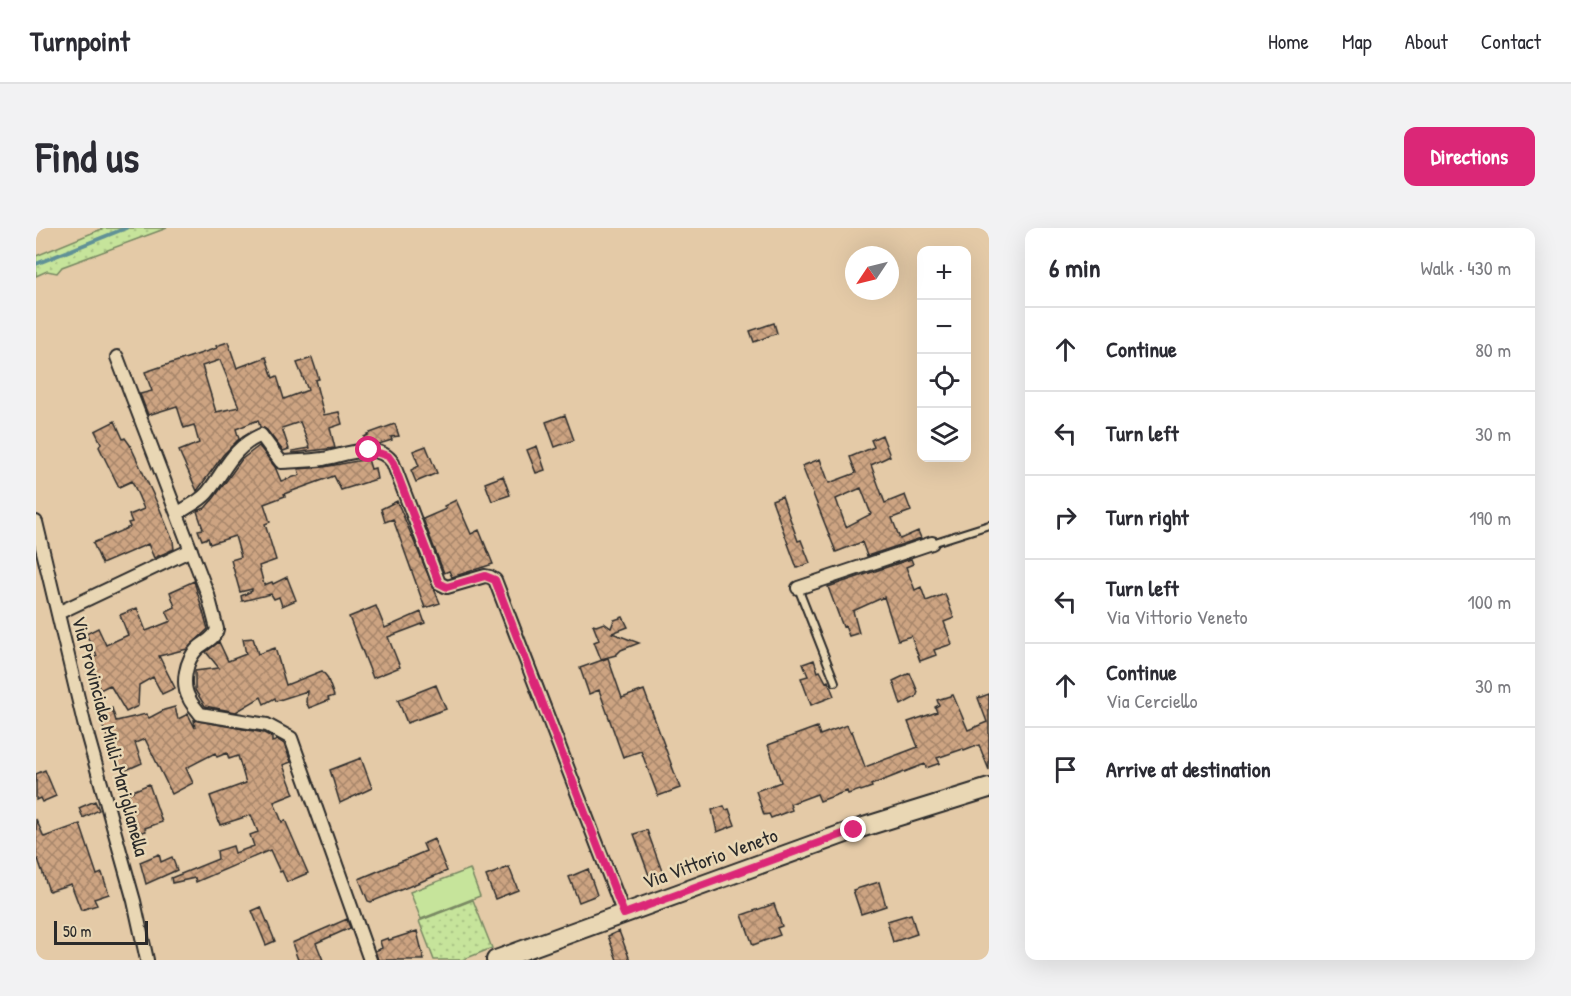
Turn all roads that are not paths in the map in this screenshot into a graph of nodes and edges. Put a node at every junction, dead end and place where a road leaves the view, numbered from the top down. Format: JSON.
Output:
{"nodes":[{"id":1,"x":117,"y":357,"type":"dead end"},
{"id":2,"x":177,"y":514,"type":"junction"},
{"id":3,"x":989,"y":525,"type":"edge"},
{"id":4,"x":37,"y":530,"type":"edge"},
{"id":5,"x":932,"y":543,"type":"joint"},
{"id":6,"x":191,"y":550,"type":"junction"},
{"id":7,"x":798,"y":588,"type":"joint"},
{"id":8,"x":58,"y":613,"type":"junction"},
{"id":9,"x":835,"y":682,"type":"dead end"},
{"id":10,"x":989,"y":788,"type":"edge"},
{"id":11,"x":624,"y":914,"type":"junction"},
{"id":12,"x":147,"y":960,"type":"edge"},
{"id":13,"x":370,"y":960,"type":"edge"},
{"id":14,"x":496,"y":960,"type":"edge"}],
"edges":[{"from":1,"to":2,"type":"street"},
{"from":2,"to":6,"type":"street"},
{"from":2,"to":11,"type":"street"},
{"from":3,"to":5,"type":"lane"},
{"from":4,"to":8,"type":"street","name":"Via Provinciale Miuli-Mariglianella"},
{"from":5,"to":7,"type":"street"},
{"from":6,"to":8,"type":"street"},
{"from":6,"to":13,"type":"street"},
{"from":7,"to":9,"type":"lane"},
{"from":8,"to":12,"type":"street","name":"Via Provinciale Miuli-Mariglianella"},
{"from":10,"to":11,"type":"street","name":"Via Vittorio Veneto"},
{"from":11,"to":14,"type":"street","name":"Via Vittorio Veneto"}]}
